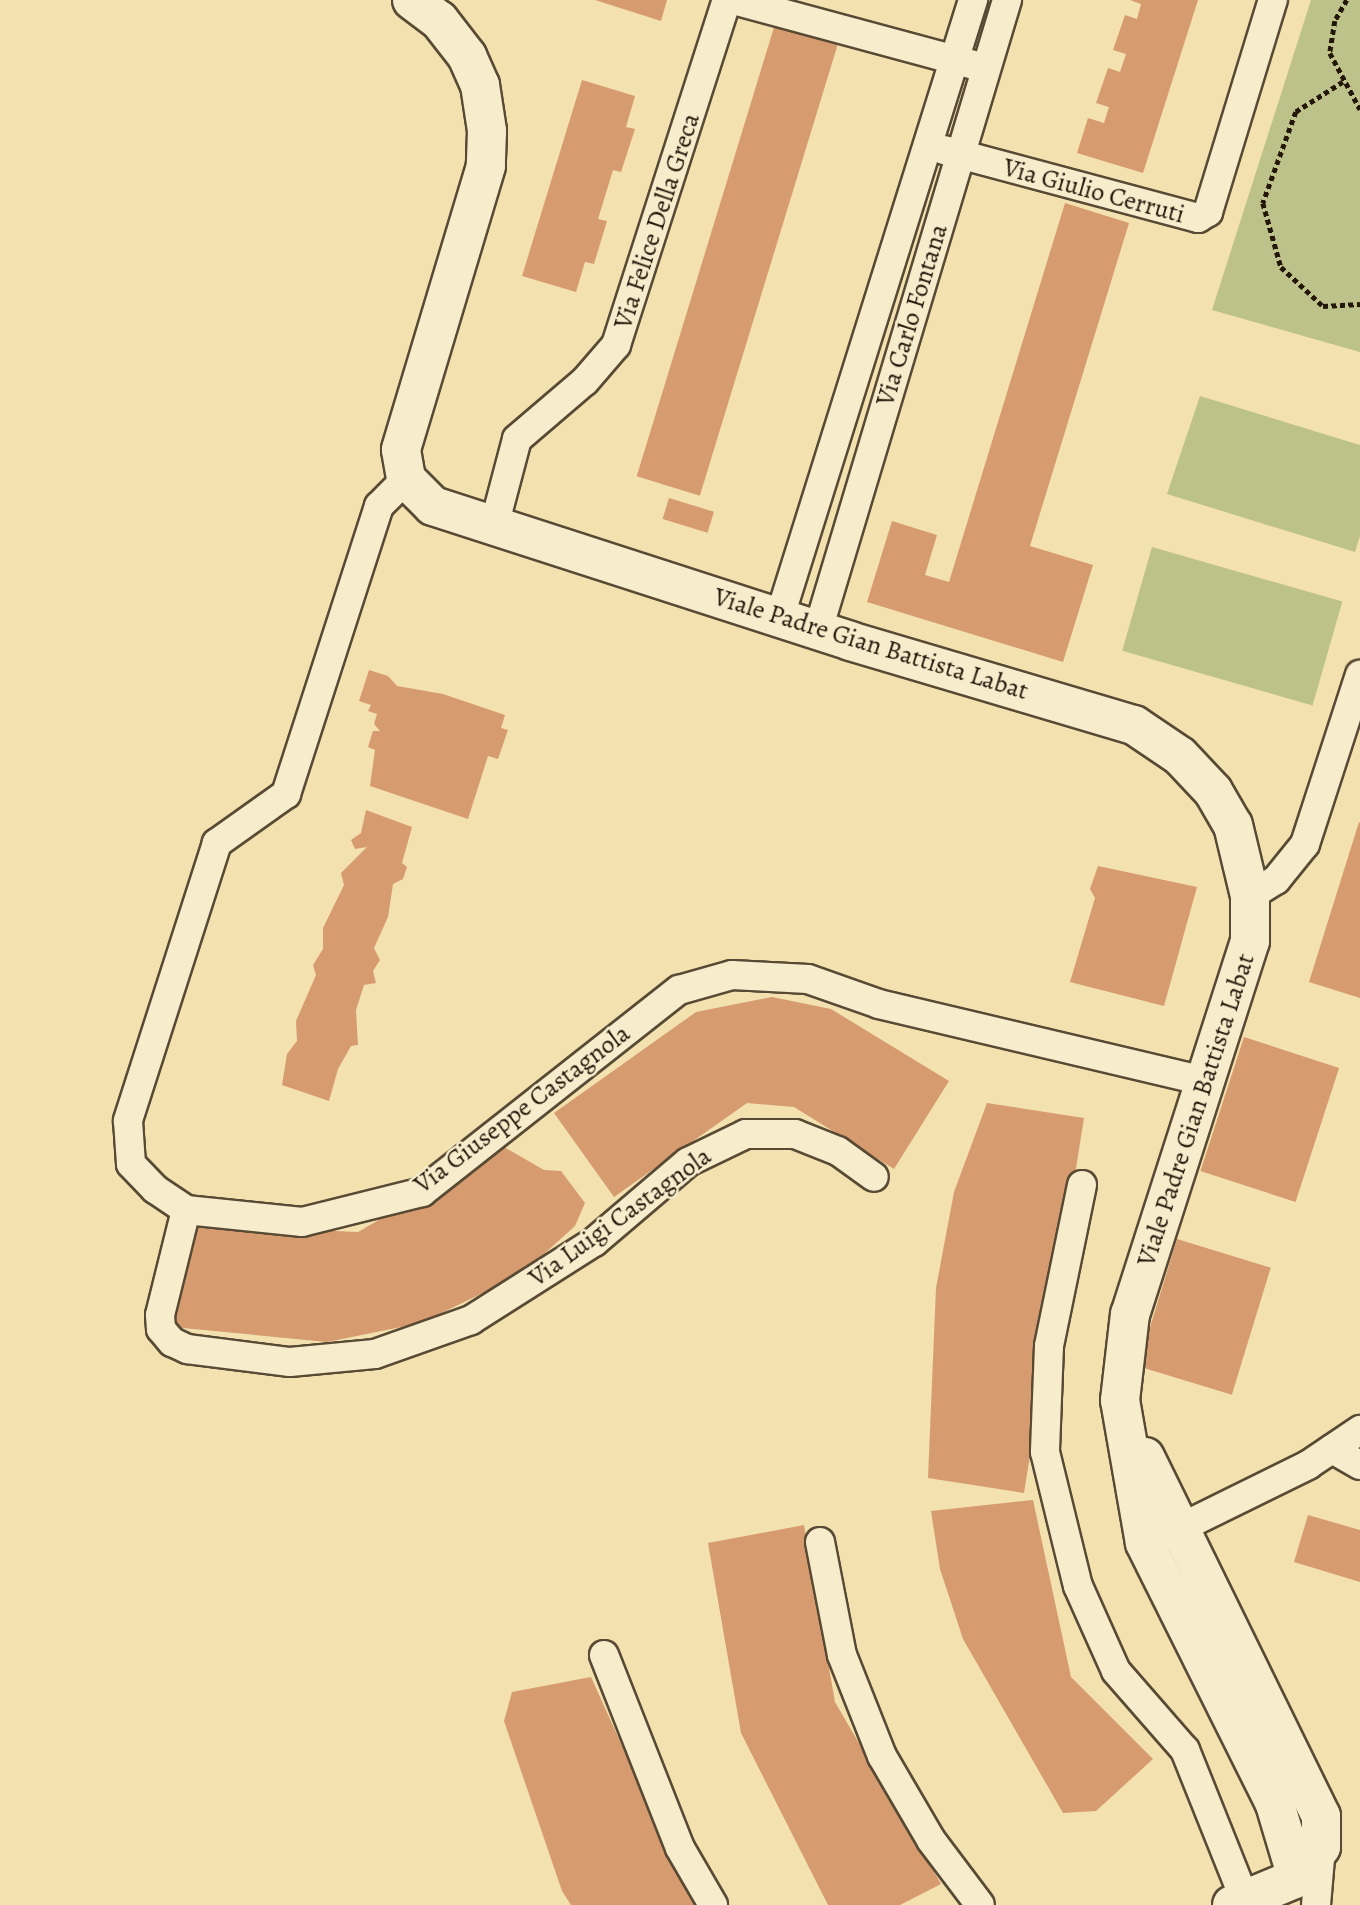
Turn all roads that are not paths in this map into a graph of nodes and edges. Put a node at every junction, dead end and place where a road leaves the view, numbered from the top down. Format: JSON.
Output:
{"nodes":[{"id":1,"x":412,"y":0,"type":"edge"},
{"id":2,"x":727,"y":0,"type":"edge"},
{"id":3,"x":733,"y":0,"type":"edge"},
{"id":4,"x":973,"y":0,"type":"edge"},
{"id":5,"x":1007,"y":0,"type":"edge"},
{"id":6,"x":1273,"y":0,"type":"edge"},
{"id":7,"x":955,"y":58,"type":"junction"},
{"id":8,"x":985,"y":68,"type":"junction"},
{"id":9,"x":928,"y":145,"type":"junction"},
{"id":10,"x":960,"y":155,"type":"junction"},
{"id":11,"x":406,"y":479,"type":"junction"},
{"id":12,"x":494,"y":526,"type":"junction"},
{"id":13,"x":779,"y":616,"type":"junction"},
{"id":14,"x":818,"y":630,"type":"junction"},
{"id":15,"x":1360,"y":675,"type":"edge"},
{"id":16,"x":1251,"y":896,"type":"junction"},
{"id":17,"x":1206,"y":1080,"type":"junction"},
{"id":18,"x":874,"y":1177,"type":"dead end"},
{"id":19,"x":1082,"y":1185,"type":"dead end"},
{"id":20,"x":186,"y":1210,"type":"junction"},
{"id":21,"x":1360,"y":1430,"type":"edge"},
{"id":22,"x":1332,"y":1449,"type":"junction"},
{"id":23,"x":1360,"y":1465,"type":"edge"},
{"id":24,"x":1161,"y":1537,"type":"junction"},
{"id":25,"x":820,"y":1542,"type":"dead end"},
{"id":26,"x":604,"y":1655,"type":"dead end"},
{"id":27,"x":1307,"y":1892,"type":"edge"},
{"id":28,"x":1239,"y":1902,"type":"edge"},
{"id":29,"x":713,"y":1905,"type":"edge"},
{"id":30,"x":980,"y":1905,"type":"edge"}],
"edges":[{"from":1,"to":11,"type":"street"},
{"from":2,"to":12,"type":"street","name":"Via Felice Della Greca"},
{"from":3,"to":7,"type":"street"},
{"from":4,"to":7,"type":"street","name":"Via Carlo Fontana"},
{"from":5,"to":8,"type":"street","name":"Via Carlo Fontana"},
{"from":6,"to":10,"type":"street","name":"Via Giulio Cerruti"},
{"from":7,"to":8,"type":"street"},
{"from":7,"to":9,"type":"street","name":"Via Carlo Fontana"},
{"from":8,"to":10,"type":"street","name":"Via Carlo Fontana"},
{"from":9,"to":10,"type":"street","name":"Via Giulio Cerruti"},
{"from":9,"to":13,"type":"street","name":"Via Carlo Fontana"},
{"from":10,"to":14,"type":"street","name":"Via Carlo Fontana"},
{"from":11,"to":12,"type":"street","name":"Viale Padre Gian Battista Labat"},
{"from":11,"to":20,"type":"street"},
{"from":12,"to":13,"type":"street","name":"Viale Padre Gian Battista Labat"},
{"from":13,"to":14,"type":"street","name":"Viale Padre Gian Battista Labat"},
{"from":14,"to":16,"type":"street","name":"Viale Padre Gian Battista Labat"},
{"from":15,"to":16,"type":"street"},
{"from":16,"to":17,"type":"street","name":"Viale Padre Gian Battista Labat"},
{"from":17,"to":20,"type":"street","name":"Via Giuseppe Castagnola"},
{"from":17,"to":24,"type":"street","name":"Viale Padre Gian Battista Labat"},
{"from":18,"to":20,"type":"street","name":"Via Luigi Castagnola"},
{"from":19,"to":28,"type":"street"},
{"from":21,"to":22,"type":"street"},
{"from":22,"to":23,"type":"street"},
{"from":22,"to":24,"type":"street"},
{"from":24,"to":27,"type":"street","name":"Viale Padre Gian Battista Labat"},
{"from":24,"to":27,"type":"street","name":"Viale Padre Gian Battista Labat"},
{"from":25,"to":30,"type":"street"},
{"from":26,"to":29,"type":"street"},
{"from":27,"to":28,"type":"street"}]}
